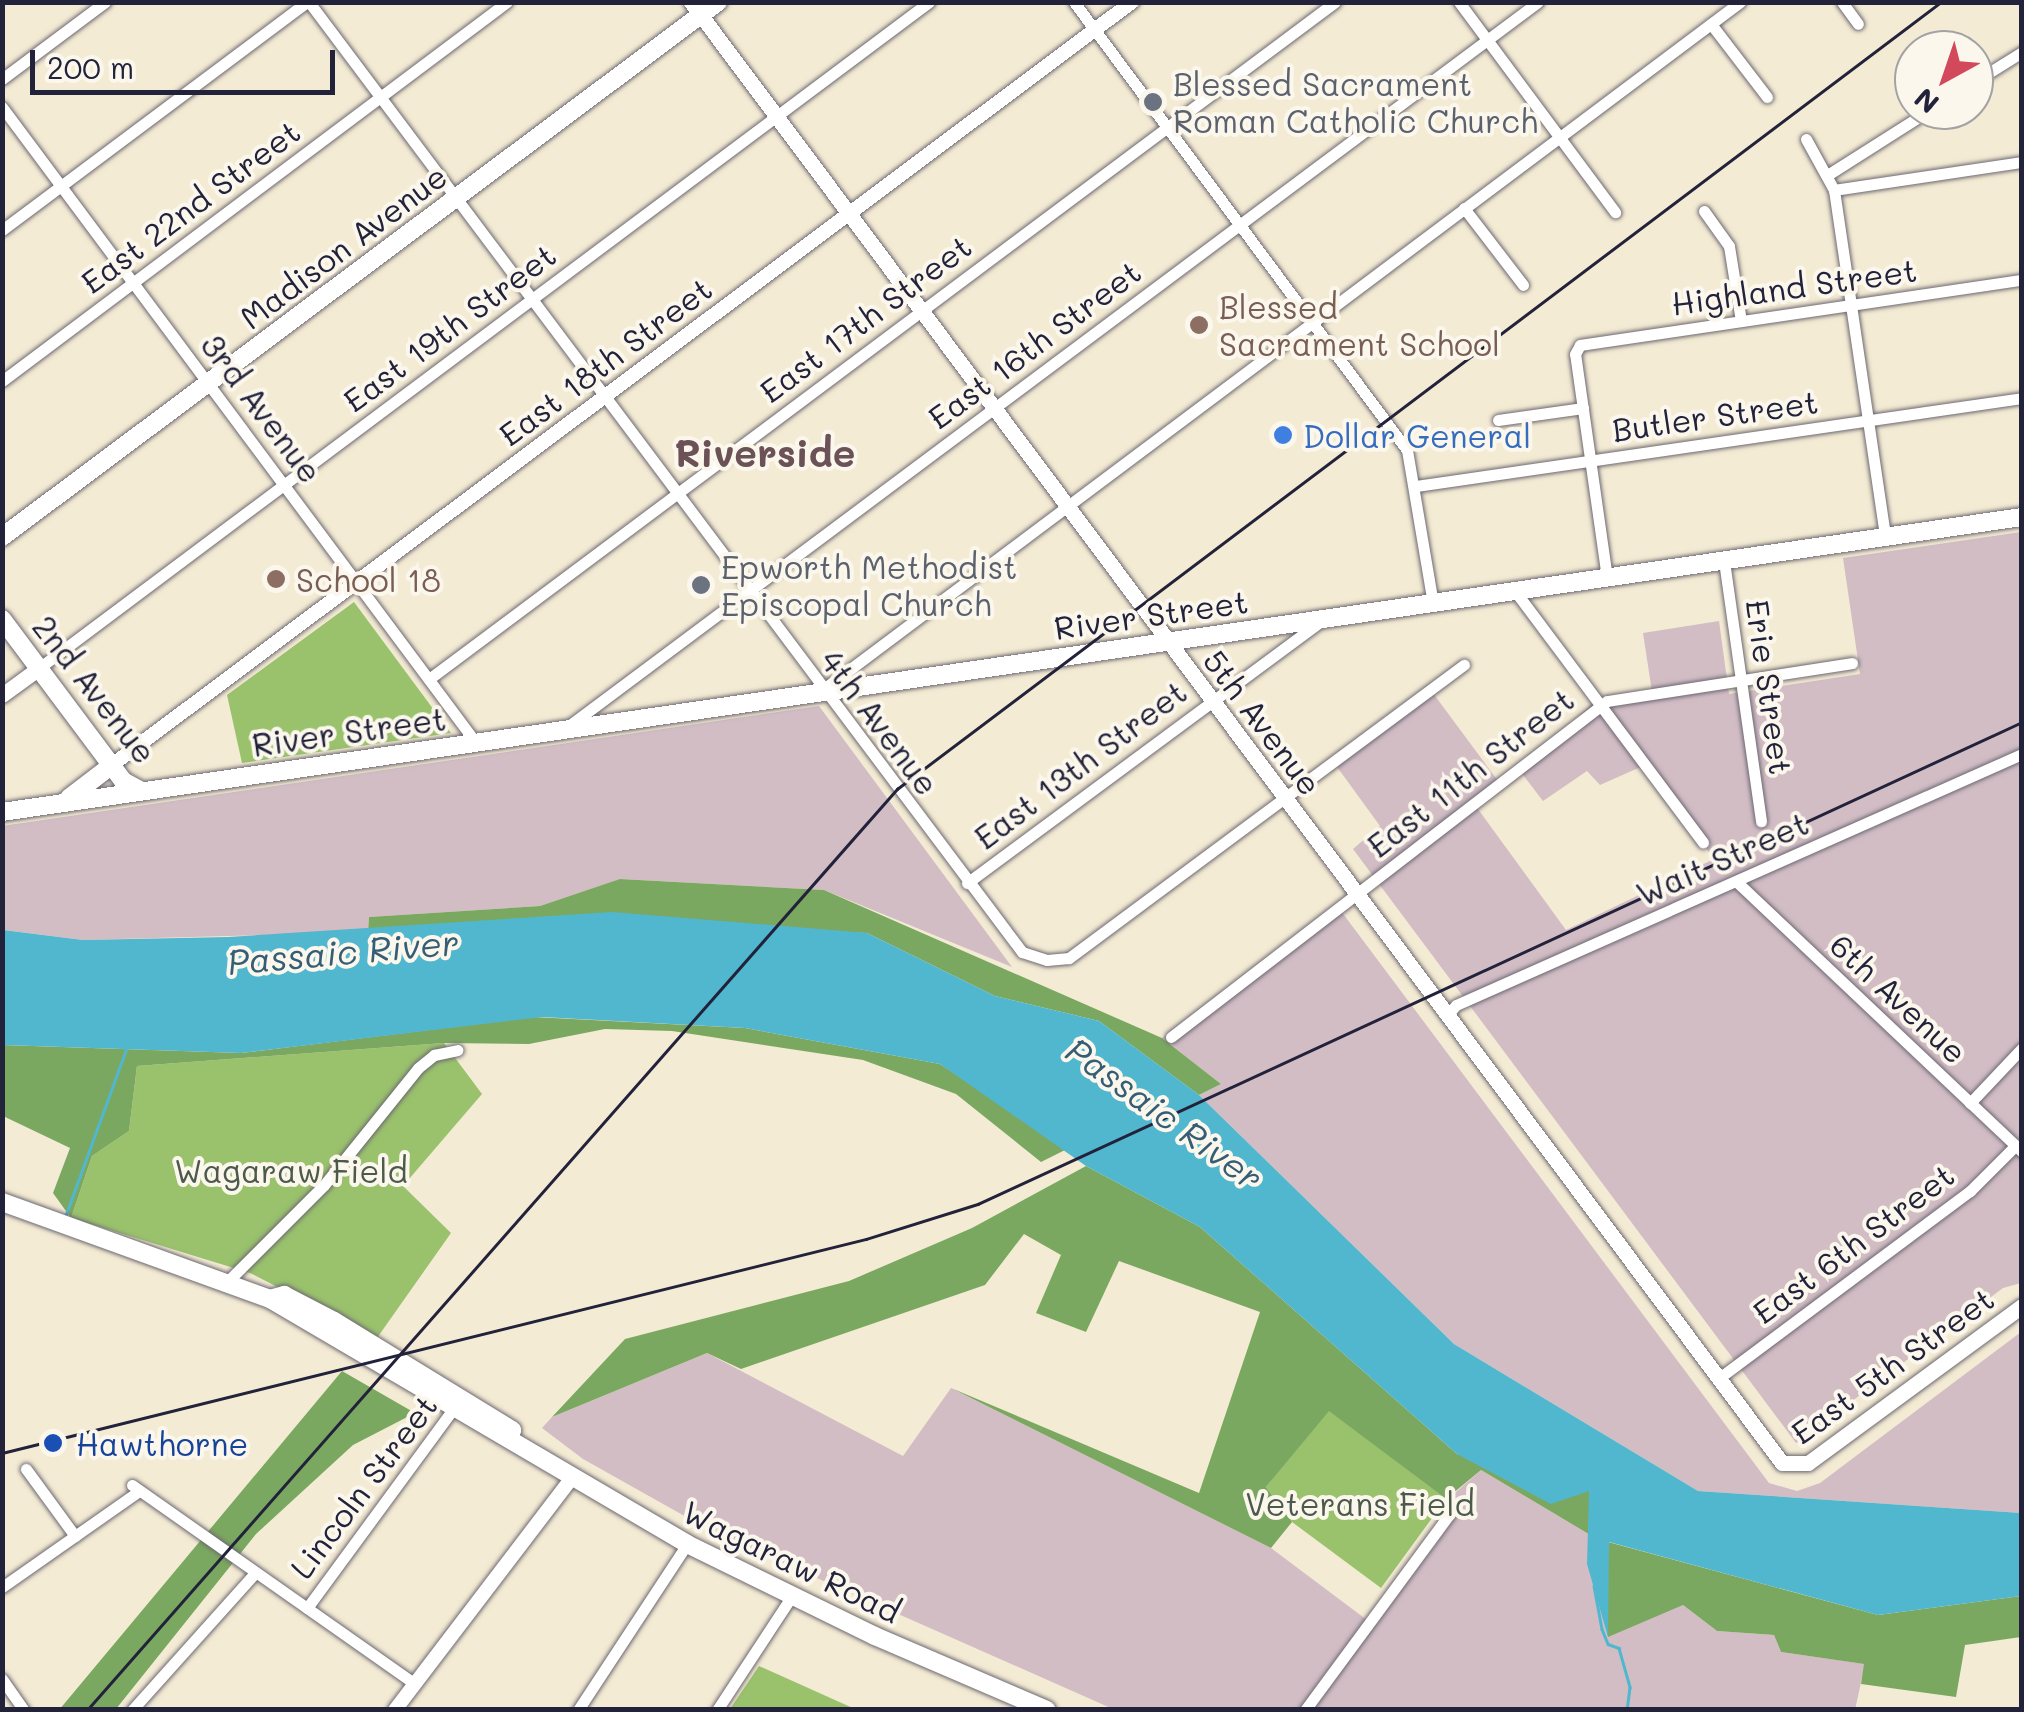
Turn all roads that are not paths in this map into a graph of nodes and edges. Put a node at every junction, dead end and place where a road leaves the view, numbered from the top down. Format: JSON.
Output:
{"nodes":[{"id":1,"x":105,"y":2,"type":"edge"},
{"id":2,"x":308,"y":2,"type":"edge"},
{"id":3,"x":507,"y":2,"type":"edge"},
{"id":4,"x":718,"y":2,"type":"edge"},
{"id":5,"x":929,"y":2,"type":"edge"},
{"id":6,"x":1074,"y":2,"type":"edge"},
{"id":7,"x":1132,"y":2,"type":"edge"},
{"id":8,"x":1334,"y":2,"type":"edge"},
{"id":9,"x":1458,"y":2,"type":"edge"},
{"id":10,"x":1538,"y":2,"type":"edge"},
{"id":11,"x":1740,"y":2,"type":"edge"},
{"id":12,"x":1842,"y":2,"type":"edge"},
{"id":13,"x":696,"y":9,"type":"edge"},
{"id":14,"x":1711,"y":24,"type":"junction"},
{"id":15,"x":1858,"y":24,"type":"dead end"},
{"id":16,"x":1094,"y":30,"type":"junction"},
{"id":17,"x":1487,"y":41,"type":"junction"},
{"id":18,"x":2022,"y":52,"type":"edge"},
{"id":19,"x":1994,"y":70,"type":"edge"},
{"id":20,"x":2,"y":79,"type":"edge"},
{"id":21,"x":1767,"y":97,"type":"dead end"},
{"id":22,"x":380,"y":98,"type":"junction"},
{"id":23,"x":2,"y":107,"type":"edge"},
{"id":24,"x":776,"y":116,"type":"junction"},
{"id":25,"x":1168,"y":126,"type":"junction"},
{"id":26,"x":1898,"y":130,"type":"edge"},
{"id":27,"x":1558,"y":137,"type":"junction"},
{"id":28,"x":1806,"y":139,"type":"dead end"},
{"id":29,"x":2022,"y":162,"type":"edge"},
{"id":30,"x":1829,"y":174,"type":"junction"},
{"id":31,"x":61,"y":186,"type":"junction"},
{"id":32,"x":1834,"y":190,"type":"junction"},
{"id":33,"x":456,"y":200,"type":"junction"},
{"id":34,"x":1464,"y":208,"type":"junction"},
{"id":35,"x":1615,"y":212,"type":"dead end"},
{"id":36,"x":1704,"y":212,"type":"dead end"},
{"id":37,"x":849,"y":214,"type":"junction"},
{"id":38,"x":1240,"y":224,"type":"junction"},
{"id":39,"x":2,"y":230,"type":"edge"},
{"id":40,"x":2022,"y":280,"type":"edge"},
{"id":41,"x":134,"y":282,"type":"junction"},
{"id":42,"x":1522,"y":285,"type":"dead end"},
{"id":43,"x":530,"y":301,"type":"junction"},
{"id":44,"x":1851,"y":305,"type":"junction"},
{"id":45,"x":921,"y":310,"type":"junction"},
{"id":46,"x":1313,"y":322,"type":"junction"},
{"id":47,"x":1741,"y":322,"type":"junction"},
{"id":48,"x":2,"y":381,"type":"edge"},
{"id":49,"x":208,"y":383,"type":"junction"},
{"id":50,"x":602,"y":398,"type":"junction"},
{"id":51,"x":2022,"y":398,"type":"edge"},
{"id":52,"x":994,"y":408,"type":"junction"},
{"id":53,"x":1583,"y":408,"type":"junction"},
{"id":54,"x":1498,"y":420,"type":"dead end"},
{"id":55,"x":1868,"y":420,"type":"junction"},
{"id":56,"x":1590,"y":461,"type":"junction"},
{"id":57,"x":284,"y":484,"type":"junction"},
{"id":58,"x":1416,"y":486,"type":"junction"},
{"id":59,"x":674,"y":495,"type":"junction"},
{"id":60,"x":1067,"y":505,"type":"junction"},
{"id":61,"x":2022,"y":518,"type":"edge"},
{"id":62,"x":2,"y":537,"type":"edge"},
{"id":63,"x":1884,"y":538,"type":"junction"},
{"id":64,"x":1724,"y":561,"type":"junction"},
{"id":65,"x":1607,"y":578,"type":"junction"},
{"id":66,"x":356,"y":581,"type":"junction"},
{"id":67,"x":1515,"y":591,"type":"junction"},
{"id":68,"x":748,"y":592,"type":"junction"},
{"id":69,"x":1433,"y":603,"type":"junction"},
{"id":70,"x":2,"y":619,"type":"edge"},
{"id":71,"x":1324,"y":619,"type":"junction"},
{"id":72,"x":1168,"y":642,"type":"junction"},
{"id":73,"x":1852,"y":664,"type":"dead end"},
{"id":74,"x":1464,"y":665,"type":"dead end"},
{"id":75,"x":39,"y":668,"type":"junction"},
{"id":76,"x":429,"y":679,"type":"junction"},
{"id":77,"x":1741,"y":679,"type":"junction"},
{"id":78,"x":823,"y":692,"type":"junction"},
{"id":79,"x":2,"y":695,"type":"edge"},
{"id":80,"x":1212,"y":699,"type":"junction"},
{"id":81,"x":1600,"y":706,"type":"junction"},
{"id":82,"x":563,"y":730,"type":"junction"},
{"id":83,"x":476,"y":743,"type":"junction"},
{"id":84,"x":2022,"y":754,"type":"edge"},
{"id":85,"x":112,"y":765,"type":"junction"},
{"id":86,"x":142,"y":792,"type":"junction"},
{"id":87,"x":1285,"y":798,"type":"junction"},
{"id":88,"x":51,"y":805,"type":"junction"},
{"id":89,"x":2,"y":812,"type":"edge"},
{"id":90,"x":1761,"y":821,"type":"dead end"},
{"id":91,"x":1703,"y":842,"type":"dead end"},
{"id":92,"x":967,"y":883,"type":"junction"},
{"id":93,"x":1738,"y":884,"type":"junction"},
{"id":94,"x":1356,"y":894,"type":"junction"},
{"id":95,"x":1447,"y":1015,"type":"junction"},
{"id":96,"x":1170,"y":1037,"type":"dead end"},
{"id":97,"x":2022,"y":1048,"type":"edge"},
{"id":98,"x":457,"y":1050,"type":"dead end"},
{"id":99,"x":1970,"y":1103,"type":"junction"},
{"id":100,"x":2019,"y":1149,"type":"edge"},
{"id":101,"x":2,"y":1202,"type":"edge"},
{"id":102,"x":228,"y":1280,"type":"junction"},
{"id":103,"x":2021,"y":1307,"type":"edge"},
{"id":104,"x":1719,"y":1378,"type":"junction"},
{"id":105,"x":458,"y":1403,"type":"junction"},
{"id":106,"x":26,"y":1469,"type":"dead end"},
{"id":107,"x":572,"y":1478,"type":"junction"},
{"id":108,"x":1451,"y":1512,"type":"dead end"},
{"id":109,"x":74,"y":1536,"type":"junction"},
{"id":110,"x":687,"y":1544,"type":"junction"},
{"id":111,"x":255,"y":1573,"type":"junction"},
{"id":112,"x":2,"y":1587,"type":"edge"},
{"id":113,"x":792,"y":1596,"type":"junction"},
{"id":114,"x":307,"y":1608,"type":"junction"},
{"id":115,"x":2,"y":1679,"type":"edge"},
{"id":116,"x":415,"y":1684,"type":"junction"},
{"id":117,"x":24,"y":1710,"type":"edge"},
{"id":118,"x":132,"y":1710,"type":"edge"},
{"id":119,"x":395,"y":1710,"type":"edge"},
{"id":120,"x":578,"y":1710,"type":"edge"},
{"id":121,"x":717,"y":1710,"type":"edge"},
{"id":122,"x":1047,"y":1710,"type":"edge"},
{"id":123,"x":1305,"y":1710,"type":"edge"}],
"edges":[{"from":1,"to":20,"type":"street"},
{"from":2,"to":22,"type":"street","name":"4th Avenue"},
{"from":2,"to":31,"type":"street"},
{"from":3,"to":22,"type":"street","name":"East 22nd Street"},
{"from":4,"to":13,"type":"main road","name":"Madison Avenue"},
{"from":5,"to":24,"type":"street","name":"East 19th Street"},
{"from":6,"to":16,"type":"street"},
{"from":7,"to":16,"type":"street","name":"East 18th Street"},
{"from":8,"to":25,"type":"street","name":"East 17th Street"},
{"from":9,"to":17,"type":"street"},
{"from":10,"to":17,"type":"street","name":"East 16th Street"},
{"from":11,"to":14,"type":"street"},
{"from":12,"to":15,"type":"street"},
{"from":13,"to":24,"type":"main road","name":"5th Avenue"},
{"from":13,"to":33,"type":"main road","name":"Madison Avenue"},
{"from":14,"to":21,"type":"street"},
{"from":14,"to":27,"type":"street"},
{"from":16,"to":25,"type":"street"},
{"from":16,"to":37,"type":"street","name":"East 18th Street"},
{"from":17,"to":27,"type":"street"},
{"from":17,"to":38,"type":"street","name":"East 16th Street"},
{"from":18,"to":19,"type":"street"},
{"from":22,"to":33,"type":"street","name":"4th Avenue"},
{"from":22,"to":41,"type":"street","name":"East 22nd Street"},
{"from":23,"to":31,"type":"street","name":"3rd Avenue"},
{"from":24,"to":37,"type":"main road","name":"5th Avenue"},
{"from":24,"to":43,"type":"street","name":"East 19th Street"},
{"from":25,"to":38,"type":"street"},
{"from":25,"to":45,"type":"street","name":"East 17th Street"},
{"from":26,"to":30,"type":"street"},
{"from":27,"to":34,"type":"street"},
{"from":27,"to":35,"type":"street"},
{"from":28,"to":30,"type":"street"},
{"from":29,"to":32,"type":"street"},
{"from":30,"to":32,"type":"street"},
{"from":31,"to":39,"type":"street"},
{"from":31,"to":41,"type":"street","name":"3rd Avenue"},
{"from":32,"to":44,"type":"street"},
{"from":33,"to":43,"type":"street","name":"4th Avenue"},
{"from":33,"to":49,"type":"main road","name":"Madison Avenue"},
{"from":34,"to":42,"type":"street"},
{"from":34,"to":46,"type":"street"},
{"from":36,"to":47,"type":"street"},
{"from":37,"to":45,"type":"main road","name":"5th Avenue"},
{"from":37,"to":50,"type":"street","name":"East 18th Street"},
{"from":38,"to":46,"type":"street"},
{"from":38,"to":52,"type":"street","name":"East 16th Street"},
{"from":40,"to":44,"type":"street","name":"Highland Street"},
{"from":41,"to":48,"type":"street","name":"East 22nd Street"},
{"from":41,"to":49,"type":"street","name":"3rd Avenue"},
{"from":43,"to":50,"type":"street","name":"4th Avenue"},
{"from":43,"to":57,"type":"street","name":"East 19th Street"},
{"from":44,"to":47,"type":"street","name":"Highland Street"},
{"from":44,"to":55,"type":"street"},
{"from":45,"to":52,"type":"main road","name":"5th Avenue"},
{"from":45,"to":59,"type":"street","name":"East 17th Street"},
{"from":46,"to":58,"type":"street"},
{"from":46,"to":60,"type":"street"},
{"from":47,"to":53,"type":"street","name":"Highland Street"},
{"from":49,"to":57,"type":"street","name":"3rd Avenue"},
{"from":49,"to":62,"type":"main road","name":"Madison Avenue"},
{"from":50,"to":59,"type":"street","name":"4th Avenue"},
{"from":50,"to":66,"type":"street","name":"East 18th Street"},
{"from":51,"to":55,"type":"street","name":"Butler Street"},
{"from":52,"to":60,"type":"main road","name":"5th Avenue"},
{"from":52,"to":68,"type":"street","name":"East 16th Street"},
{"from":53,"to":54,"type":"street"},
{"from":53,"to":56,"type":"street"},
{"from":55,"to":56,"type":"street","name":"Butler Street"},
{"from":55,"to":63,"type":"street"},
{"from":56,"to":58,"type":"street","name":"Butler Street"},
{"from":56,"to":65,"type":"street"},
{"from":57,"to":66,"type":"street","name":"3rd Avenue"},
{"from":57,"to":75,"type":"street","name":"East 19th Street"},
{"from":58,"to":69,"type":"street"},
{"from":59,"to":68,"type":"street","name":"4th Avenue"},
{"from":59,"to":76,"type":"street","name":"East 17th Street"},
{"from":60,"to":72,"type":"main road","name":"5th Avenue"},
{"from":60,"to":78,"type":"street"},
{"from":61,"to":63,"type":"main road","name":"River Street"},
{"from":63,"to":64,"type":"main road","name":"River Street"},
{"from":64,"to":65,"type":"main road","name":"River Street"},
{"from":64,"to":77,"type":"street","name":"Erie Street"},
{"from":65,"to":67,"type":"main road","name":"River Street"},
{"from":66,"to":76,"type":"street","name":"3rd Avenue"},
{"from":66,"to":85,"type":"street","name":"East 18th Street"},
{"from":67,"to":69,"type":"main road","name":"River Street"},
{"from":67,"to":81,"type":"street"},
{"from":68,"to":78,"type":"street","name":"4th Avenue"},
{"from":68,"to":82,"type":"street","name":"East 16th Street"},
{"from":69,"to":71,"type":"main road","name":"River Street"},
{"from":70,"to":75,"type":"main road","name":"2nd Avenue"},
{"from":71,"to":72,"type":"main road","name":"River Street"},
{"from":71,"to":80,"type":"street","name":"East 13th Street"},
{"from":72,"to":78,"type":"main road","name":"River Street"},
{"from":72,"to":80,"type":"main road","name":"5th Avenue"},
{"from":73,"to":77,"type":"street","name":"East 11th Street"},
{"from":74,"to":87,"type":"street"},
{"from":75,"to":79,"type":"main road","name":"East 19th Street"},
{"from":75,"to":85,"type":"main road","name":"2nd Avenue"},
{"from":76,"to":83,"type":"street","name":"3rd Avenue"},
{"from":77,"to":81,"type":"street","name":"East 11th Street"},
{"from":77,"to":90,"type":"street","name":"Erie Street"},
{"from":78,"to":82,"type":"main road","name":"River Street"},
{"from":78,"to":92,"type":"street","name":"4th Avenue"},
{"from":80,"to":87,"type":"main road","name":"5th Avenue"},
{"from":80,"to":92,"type":"street","name":"East 13th Street"},
{"from":81,"to":91,"type":"street"},
{"from":81,"to":94,"type":"street","name":"East 11th Street"},
{"from":82,"to":83,"type":"main road","name":"River Street"},
{"from":83,"to":86,"type":"main road","name":"River Street"},
{"from":84,"to":93,"type":"street","name":"Wait Street"},
{"from":85,"to":86,"type":"main road","name":"2nd Avenue"},
{"from":85,"to":88,"type":"main road","name":"River Street"},
{"from":86,"to":88,"type":"main road","name":"River Street"},
{"from":87,"to":92,"type":"street","name":"4th Avenue"},
{"from":87,"to":94,"type":"main road","name":"5th Avenue"},
{"from":88,"to":89,"type":"main road","name":"River Street"},
{"from":93,"to":95,"type":"street","name":"Wait Street"},
{"from":93,"to":99,"type":"street","name":"6th Avenue"},
{"from":94,"to":95,"type":"main road","name":"5th Avenue"},
{"from":94,"to":96,"type":"street","name":"East 11th Street"},
{"from":95,"to":104,"type":"main road","name":"5th Avenue"},
{"from":97,"to":99,"type":"street"},
{"from":98,"to":102,"type":"street"},
{"from":99,"to":100,"type":"street","name":"6th Avenue"},
{"from":100,"to":104,"type":"street","name":"East 6th Street"},
{"from":101,"to":102,"type":"main road","name":"Wagaraw Road"},
{"from":102,"to":105,"type":"main road","name":"Wagaraw Road"},
{"from":103,"to":104,"type":"main road","name":"East 5th Street"},
{"from":105,"to":107,"type":"main road","name":"Wagaraw Road"},
{"from":105,"to":114,"type":"street","name":"Lincoln Street"},
{"from":106,"to":109,"type":"street"},
{"from":107,"to":110,"type":"main road","name":"Wagaraw Road"},
{"from":107,"to":116,"type":"street"},
{"from":108,"to":123,"type":"street"},
{"from":109,"to":111,"type":"street"},
{"from":109,"to":112,"type":"street"},
{"from":110,"to":113,"type":"main road","name":"Wagaraw Road"},
{"from":110,"to":120,"type":"street"},
{"from":111,"to":114,"type":"street"},
{"from":111,"to":118,"type":"street"},
{"from":113,"to":121,"type":"street"},
{"from":113,"to":122,"type":"main road","name":"Wagaraw Road"},
{"from":114,"to":116,"type":"street"},
{"from":115,"to":117,"type":"street"},
{"from":116,"to":119,"type":"street"}]}
